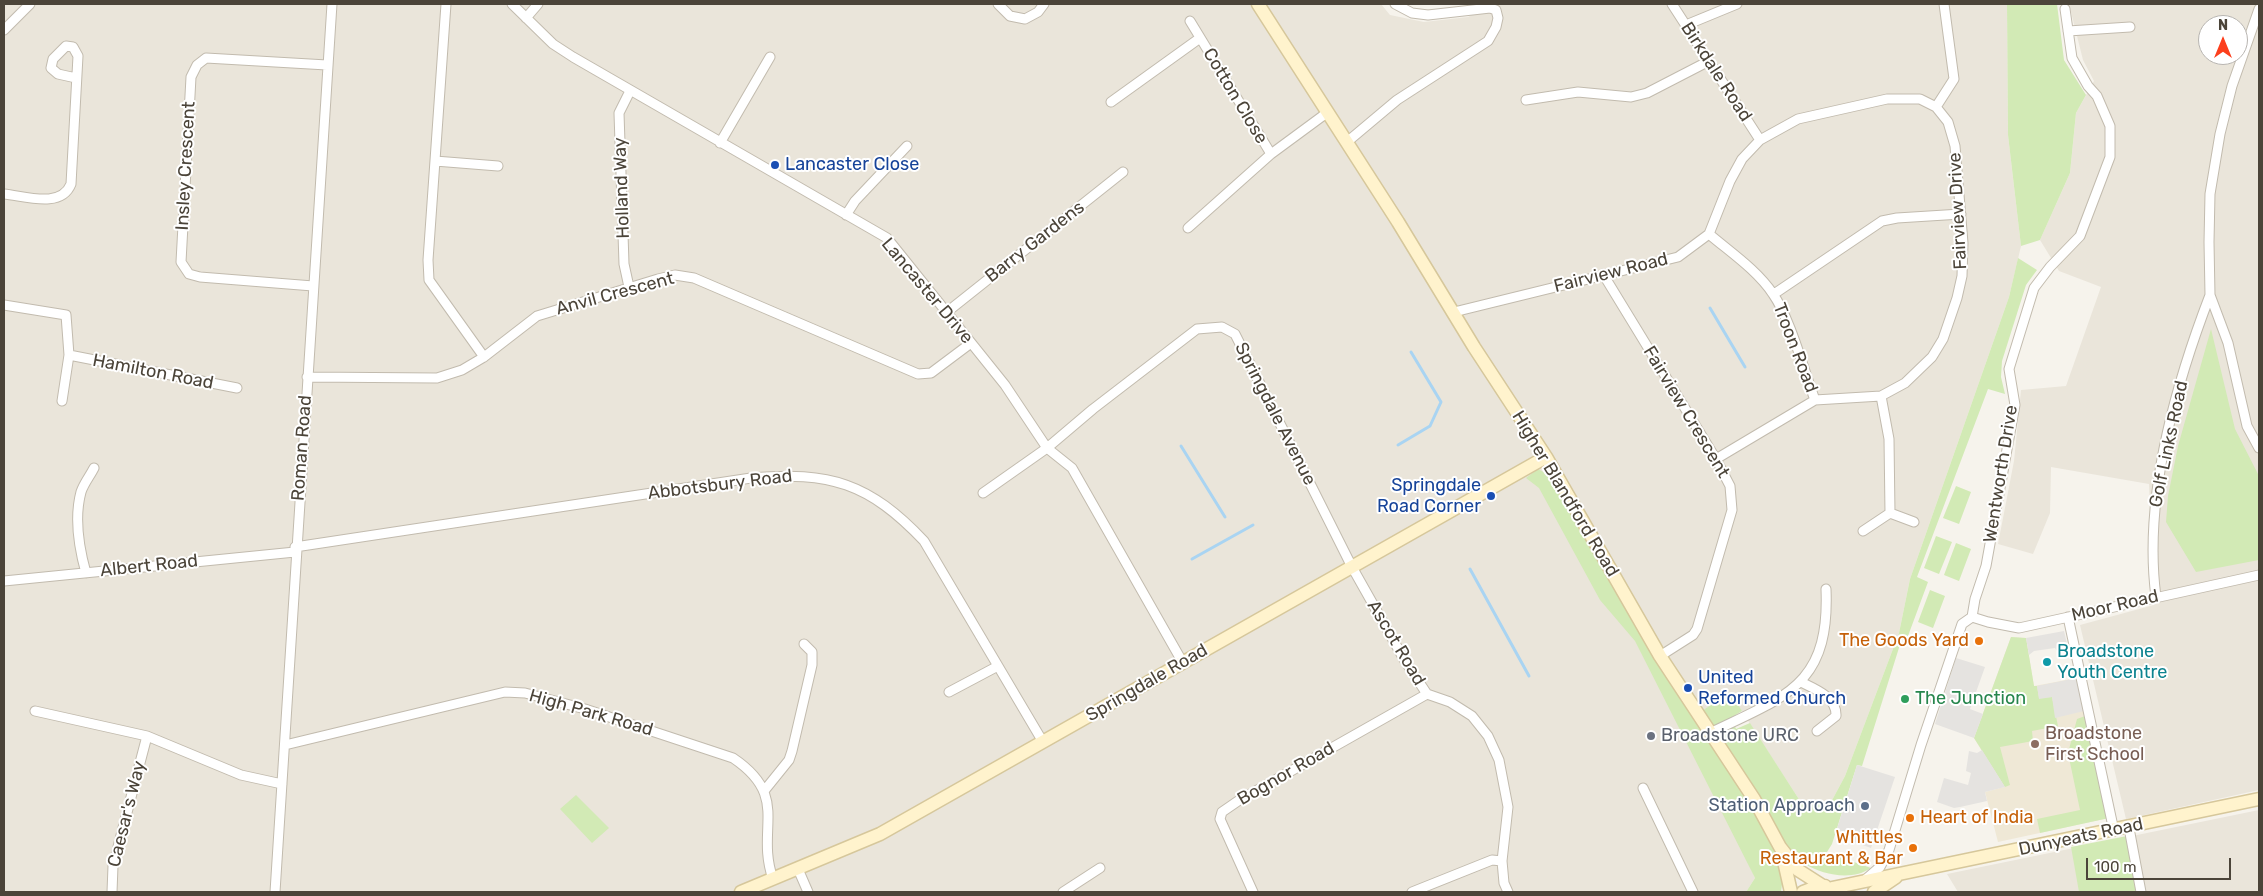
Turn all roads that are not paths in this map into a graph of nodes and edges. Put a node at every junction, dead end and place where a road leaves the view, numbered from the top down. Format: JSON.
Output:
{"nodes":[{"id":1,"x":30,"y":4,"type":"edge"},
{"id":2,"x":332,"y":4,"type":"edge"},
{"id":3,"x":446,"y":4,"type":"edge"},
{"id":4,"x":512,"y":4,"type":"edge"},
{"id":5,"x":538,"y":4,"type":"edge"},
{"id":6,"x":998,"y":4,"type":"edge"},
{"id":7,"x":1044,"y":4,"type":"edge"},
{"id":8,"x":1258,"y":4,"type":"edge"},
{"id":9,"x":1395,"y":4,"type":"edge"},
{"id":10,"x":1672,"y":4,"type":"edge"},
{"id":11,"x":1737,"y":4,"type":"edge"},
{"id":12,"x":1944,"y":4,"type":"edge"},
{"id":13,"x":2065,"y":8,"type":"dead end"},
{"id":14,"x":2259,"y":9,"type":"edge"},
{"id":15,"x":526,"y":18,"type":"junction"},
{"id":16,"x":1190,"y":21,"type":"dead end"},
{"id":17,"x":1686,"y":25,"type":"junction"},
{"id":18,"x":2130,"y":27,"type":"dead end"},
{"id":19,"x":4,"y":30,"type":"edge"},
{"id":20,"x":2068,"y":31,"type":"junction"},
{"id":21,"x":1200,"y":38,"type":"junction"},
{"id":22,"x":770,"y":57,"type":"dead end"},
{"id":23,"x":1709,"y":61,"type":"junction"},
{"id":24,"x":327,"y":65,"type":"junction"},
{"id":25,"x":76,"y":78,"type":"dead end"},
{"id":26,"x":630,"y":90,"type":"junction"},
{"id":27,"x":1526,"y":100,"type":"dead end"},
{"id":28,"x":1111,"y":102,"type":"dead end"},
{"id":29,"x":1936,"y":107,"type":"junction"},
{"id":30,"x":1328,"y":112,"type":"junction"},
{"id":31,"x":1760,"y":140,"type":"junction"},
{"id":32,"x":1347,"y":142,"type":"junction"},
{"id":33,"x":720,"y":143,"type":"junction"},
{"id":34,"x":907,"y":146,"type":"dead end"},
{"id":35,"x":1271,"y":154,"type":"junction"},
{"id":36,"x":435,"y":161,"type":"junction"},
{"id":37,"x":498,"y":166,"type":"dead end"},
{"id":38,"x":1123,"y":172,"type":"dead end"},
{"id":39,"x":4,"y":194,"type":"edge"},
{"id":40,"x":1961,"y":214,"type":"junction"},
{"id":41,"x":846,"y":215,"type":"junction"},
{"id":42,"x":1188,"y":228,"type":"dead end"},
{"id":43,"x":1709,"y":234,"type":"junction"},
{"id":44,"x":1603,"y":274,"type":"junction"},
{"id":45,"x":313,"y":286,"type":"junction"},
{"id":46,"x":629,"y":287,"type":"junction"},
{"id":47,"x":1774,"y":294,"type":"junction"},
{"id":48,"x":2210,"y":295,"type":"junction"},
{"id":49,"x":4,"y":305,"type":"edge"},
{"id":50,"x":947,"y":312,"type":"junction"},
{"id":51,"x":1454,"y":312,"type":"junction"},
{"id":52,"x":971,"y":342,"type":"junction"},
{"id":53,"x":69,"y":355,"type":"junction"},
{"id":54,"x":484,"y":357,"type":"junction"},
{"id":55,"x":307,"y":377,"type":"junction"},
{"id":56,"x":237,"y":388,"type":"dead end"},
{"id":57,"x":1880,"y":396,"type":"junction"},
{"id":58,"x":1815,"y":400,"type":"junction"},
{"id":59,"x":62,"y":401,"type":"dead end"},
{"id":60,"x":1047,"y":448,"type":"junction"},
{"id":61,"x":2259,"y":448,"type":"edge"},
{"id":62,"x":1546,"y":456,"type":"junction"},
{"id":63,"x":1716,"y":459,"type":"junction"},
{"id":64,"x":94,"y":468,"type":"dead end"},
{"id":65,"x":983,"y":493,"type":"dead end"},
{"id":66,"x":1890,"y":513,"type":"junction"},
{"id":67,"x":1914,"y":522,"type":"dead end"},
{"id":68,"x":1863,"y":531,"type":"dead end"},
{"id":69,"x":295,"y":550,"type":"junction"},
{"id":70,"x":1352,"y":567,"type":"junction"},
{"id":71,"x":86,"y":573,"type":"junction"},
{"id":72,"x":2259,"y":575,"type":"edge"},
{"id":73,"x":4,"y":581,"type":"edge"},
{"id":74,"x":1826,"y":589,"type":"dead end"},
{"id":75,"x":2156,"y":597,"type":"junction"},
{"id":76,"x":1972,"y":616,"type":"junction"},
{"id":77,"x":2068,"y":616,"type":"junction"},
{"id":78,"x":804,"y":644,"type":"dead end"},
{"id":79,"x":1660,"y":656,"type":"junction"},
{"id":80,"x":1183,"y":663,"type":"junction"},
{"id":81,"x":998,"y":666,"type":"junction"},
{"id":82,"x":1801,"y":682,"type":"junction"},
{"id":83,"x":949,"y":692,"type":"dead end"},
{"id":84,"x":1427,"y":694,"type":"junction"},
{"id":85,"x":35,"y":711,"type":"dead end"},
{"id":86,"x":1817,"y":731,"type":"dead end"},
{"id":87,"x":1710,"y":733,"type":"junction"},
{"id":88,"x":146,"y":736,"type":"junction"},
{"id":89,"x":1043,"y":742,"type":"junction"},
{"id":90,"x":285,"y":745,"type":"junction"},
{"id":91,"x":282,"y":784,"type":"junction"},
{"id":92,"x":1643,"y":788,"type":"dead end"},
{"id":93,"x":764,"y":791,"type":"junction"},
{"id":94,"x":2259,"y":799,"type":"edge"},
{"id":95,"x":2129,"y":828,"type":"junction"},
{"id":96,"x":2114,"y":831,"type":"junction"},
{"id":97,"x":1780,"y":847,"type":"junction"},
{"id":98,"x":1502,"y":861,"type":"junction"},
{"id":99,"x":1100,"y":868,"type":"dead end"},
{"id":100,"x":798,"y":869,"type":"junction"},
{"id":101,"x":1903,"y":874,"type":"junction"},
{"id":102,"x":773,"y":879,"type":"junction"},
{"id":103,"x":1865,"y":880,"type":"junction"},
{"id":104,"x":1832,"y":889,"type":"edge"},
{"id":105,"x":112,"y":892,"type":"edge"},
{"id":106,"x":275,"y":892,"type":"edge"},
{"id":107,"x":741,"y":892,"type":"edge"},
{"id":108,"x":808,"y":892,"type":"edge"},
{"id":109,"x":1063,"y":892,"type":"edge"},
{"id":110,"x":1253,"y":892,"type":"edge"},
{"id":111,"x":1412,"y":892,"type":"edge"},
{"id":112,"x":1508,"y":892,"type":"edge"},
{"id":113,"x":1693,"y":892,"type":"edge"},
{"id":114,"x":1791,"y":892,"type":"edge"},
{"id":115,"x":1803,"y":892,"type":"edge"},
{"id":116,"x":1874,"y":892,"type":"edge"},
{"id":117,"x":2141,"y":892,"type":"edge"}],
"edges":[{"from":1,"to":19,"type":"street"},
{"from":2,"to":24,"type":"street","name":"Roman Road"},
{"from":3,"to":36,"type":"street"},
{"from":4,"to":15,"type":"street","name":"Lancaster Drive"},
{"from":5,"to":15,"type":"street"},
{"from":6,"to":7,"type":"street"},
{"from":8,"to":30,"type":"street","name":"Higher Blandford Road"},
{"from":9,"to":32,"type":"street"},
{"from":10,"to":17,"type":"street","name":"Birkdale Road"},
{"from":11,"to":17,"type":"street"},
{"from":12,"to":29,"type":"street"},
{"from":13,"to":20,"type":"street","name":"Wentworth Drive"},
{"from":14,"to":48,"type":"street"},
{"from":15,"to":26,"type":"street","name":"Lancaster Drive"},
{"from":16,"to":21,"type":"street","name":"Cotton Close"},
{"from":17,"to":23,"type":"street","name":"Birkdale Road"},
{"from":18,"to":20,"type":"street"},
{"from":20,"to":76,"type":"street","name":"Wentworth Drive"},
{"from":21,"to":28,"type":"street","name":"Cotton Close"},
{"from":21,"to":35,"type":"street","name":"Cotton Close"},
{"from":22,"to":33,"type":"street"},
{"from":23,"to":27,"type":"street"},
{"from":23,"to":31,"type":"street","name":"Birkdale Road"},
{"from":24,"to":45,"type":"street","name":"Roman Road"},
{"from":24,"to":45,"type":"street","name":"Insley Crescent"},
{"from":25,"to":39,"type":"street"},
{"from":26,"to":33,"type":"street","name":"Lancaster Drive"},
{"from":26,"to":46,"type":"street","name":"Holland Way"},
{"from":29,"to":31,"type":"street"},
{"from":29,"to":40,"type":"street","name":"Fairview Drive"},
{"from":30,"to":32,"type":"street","name":"Higher Blandford Road"},
{"from":30,"to":35,"type":"street","name":"Cotton Close"},
{"from":31,"to":43,"type":"street"},
{"from":32,"to":51,"type":"street","name":"Higher Blandford Road"},
{"from":33,"to":41,"type":"street","name":"Lancaster Drive"},
{"from":34,"to":41,"type":"street"},
{"from":35,"to":42,"type":"street","name":"Cotton Close"},
{"from":36,"to":37,"type":"street"},
{"from":36,"to":54,"type":"street"},
{"from":38,"to":50,"type":"street","name":"Barry Gardens"},
{"from":40,"to":47,"type":"street"},
{"from":40,"to":57,"type":"street","name":"Fairview Drive"},
{"from":41,"to":50,"type":"street","name":"Lancaster Drive"},
{"from":43,"to":44,"type":"street","name":"Fairview Road"},
{"from":43,"to":47,"type":"street","name":"Troon Road"},
{"from":44,"to":51,"type":"street","name":"Fairview Road"},
{"from":44,"to":63,"type":"street","name":"Fairview Crescent"},
{"from":45,"to":55,"type":"street","name":"Roman Road"},
{"from":46,"to":52,"type":"street","name":"Anvil Crescent"},
{"from":46,"to":54,"type":"street","name":"Anvil Crescent"},
{"from":47,"to":58,"type":"street","name":"Troon Road"},
{"from":48,"to":61,"type":"street"},
{"from":48,"to":75,"type":"street","name":"Golf Links Road"},
{"from":49,"to":53,"type":"street","name":"Hamilton Road"},
{"from":50,"to":52,"type":"street","name":"Lancaster Drive"},
{"from":51,"to":62,"type":"street","name":"Higher Blandford Road"},
{"from":52,"to":60,"type":"street","name":"Lancaster Drive"},
{"from":53,"to":56,"type":"street","name":"Hamilton Road"},
{"from":53,"to":59,"type":"street","name":"Hamilton Road"},
{"from":54,"to":55,"type":"street","name":"Anvil Crescent"},
{"from":55,"to":69,"type":"street","name":"Roman Road"},
{"from":57,"to":58,"type":"street","name":"Fairview Drive"},
{"from":57,"to":66,"type":"street"},
{"from":58,"to":63,"type":"street","name":"Fairview Drive"},
{"from":60,"to":65,"type":"street","name":"Springdale Avenue"},
{"from":60,"to":70,"type":"street","name":"Springdale Avenue"},
{"from":60,"to":80,"type":"street"},
{"from":62,"to":70,"type":"street","name":"Springdale Road"},
{"from":62,"to":79,"type":"street","name":"Higher Blandford Road"},
{"from":63,"to":79,"type":"street","name":"Fairview Crescent"},
{"from":64,"to":71,"type":"street"},
{"from":66,"to":67,"type":"street"},
{"from":66,"to":68,"type":"street"},
{"from":69,"to":71,"type":"street","name":"Albert Road"},
{"from":69,"to":81,"type":"street","name":"Abbotsbury Road"},
{"from":69,"to":90,"type":"street","name":"Roman Road"},
{"from":70,"to":80,"type":"street","name":"Springdale Road"},
{"from":70,"to":84,"type":"street","name":"Ascot Road"},
{"from":71,"to":73,"type":"street","name":"Albert Road"},
{"from":72,"to":75,"type":"street","name":"Moor Road"},
{"from":74,"to":82,"type":"street"},
{"from":75,"to":77,"type":"street","name":"Moor Road"},
{"from":76,"to":77,"type":"street","name":"Moor Road"},
{"from":76,"to":103,"type":"street"},
{"from":77,"to":96,"type":"street"},
{"from":78,"to":93,"type":"street"},
{"from":79,"to":87,"type":"street","name":"Higher Blandford Road"},
{"from":80,"to":89,"type":"street","name":"Springdale Road"},
{"from":81,"to":83,"type":"street"},
{"from":81,"to":89,"type":"street","name":"Abbotsbury Road"},
{"from":82,"to":86,"type":"street"},
{"from":82,"to":87,"type":"street"},
{"from":84,"to":98,"type":"street","name":"Ascot Road"},
{"from":84,"to":110,"type":"street","name":"Bognor Road"},
{"from":85,"to":88,"type":"street","name":"Caesar's Way"},
{"from":87,"to":97,"type":"street","name":"Higher Blandford Road"},
{"from":88,"to":91,"type":"street","name":"Caesar's Way"},
{"from":88,"to":105,"type":"street","name":"Caesar's Way"},
{"from":89,"to":100,"type":"street","name":"Springdale Road"},
{"from":90,"to":91,"type":"street","name":"Roman Road"},
{"from":90,"to":93,"type":"street","name":"High Park Road"},
{"from":91,"to":106,"type":"street","name":"Roman Road"},
{"from":92,"to":113,"type":"street"},
{"from":93,"to":102,"type":"street","name":"High Park Road"},
{"from":94,"to":95,"type":"street","name":"Dunyeats Road"},
{"from":95,"to":96,"type":"street","name":"Dunyeats Road"},
{"from":95,"to":117,"type":"street"},
{"from":96,"to":101,"type":"street","name":"Dunyeats Road"},
{"from":97,"to":104,"type":"street","name":"Higher Blandford Road"},
{"from":97,"to":114,"type":"street","name":"Higher Blandford Road"},
{"from":98,"to":111,"type":"street"},
{"from":98,"to":112,"type":"street","name":"Ascot Road"},
{"from":99,"to":109,"type":"street"},
{"from":100,"to":102,"type":"street","name":"Springdale Road"},
{"from":100,"to":108,"type":"street"},
{"from":101,"to":103,"type":"street","name":"Dunyeats Road"},
{"from":101,"to":116,"type":"street","name":"Dunyeats Road"},
{"from":102,"to":107,"type":"street","name":"Springdale Road"},
{"from":103,"to":104,"type":"street","name":"Dunyeats Road"},
{"from":104,"to":115,"type":"street","name":"Dunyeats Road"}]}
